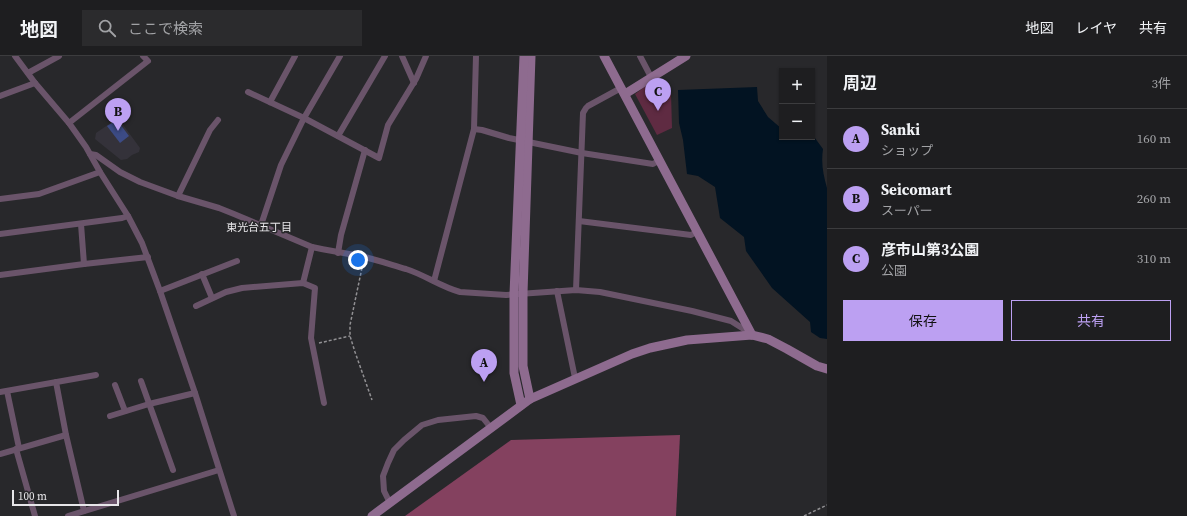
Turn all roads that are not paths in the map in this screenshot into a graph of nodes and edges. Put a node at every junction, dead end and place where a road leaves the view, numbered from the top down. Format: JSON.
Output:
{"nodes":[{"id":1,"x":15,"y":56,"type":"edge"},
{"id":2,"x":59,"y":56,"type":"edge"},
{"id":3,"x":143,"y":56,"type":"edge"},
{"id":4,"x":296,"y":56,"type":"edge"},
{"id":5,"x":340,"y":56,"type":"edge"},
{"id":6,"x":385,"y":56,"type":"edge"},
{"id":7,"x":402,"y":56,"type":"edge"},
{"id":8,"x":426,"y":56,"type":"edge"},
{"id":9,"x":476,"y":56,"type":"edge"},
{"id":10,"x":524,"y":56,"type":"edge"},
{"id":11,"x":531,"y":56,"type":"edge"},
{"id":12,"x":604,"y":56,"type":"edge"},
{"id":13,"x":640,"y":56,"type":"edge"},
{"id":14,"x":686,"y":56,"type":"edge"},
{"id":15,"x":28,"y":73,"type":"junction"},
{"id":16,"x":651,"y":77,"type":"junction"},
{"id":17,"x":35,"y":83,"type":"junction"},
{"id":18,"x":414,"y":83,"type":"junction"},
{"id":19,"x":623,"y":91,"type":"junction"},
{"id":20,"x":248,"y":92,"type":"dead end"},
{"id":21,"x":0,"y":96,"type":"edge"},
{"id":22,"x":270,"y":102,"type":"junction"},
{"id":23,"x":304,"y":118,"type":"junction"},
{"id":24,"x":218,"y":120,"type":"dead end"},
{"id":25,"x":69,"y":123,"type":"junction"},
{"id":26,"x":474,"y":129,"type":"junction"},
{"id":27,"x":338,"y":136,"type":"junction"},
{"id":28,"x":524,"y":140,"type":"junction"},
{"id":29,"x":365,"y":150,"type":"junction"},
{"id":30,"x":582,"y":153,"type":"junction"},
{"id":31,"x":90,"y":154,"type":"junction"},
{"id":32,"x":660,"y":160,"type":"junction"},
{"id":33,"x":100,"y":172,"type":"junction"},
{"id":34,"x":178,"y":196,"type":"junction"},
{"id":35,"x":0,"y":199,"type":"edge"},
{"id":36,"x":128,"y":216,"type":"junction"},
{"id":37,"x":579,"y":221,"type":"junction"},
{"id":38,"x":81,"y":224,"type":"junction"},
{"id":39,"x":261,"y":225,"type":"junction"},
{"id":40,"x":698,"y":231,"type":"junction"},
{"id":41,"x":0,"y":234,"type":"edge"},
{"id":42,"x":312,"y":247,"type":"junction"},
{"id":43,"x":338,"y":253,"type":"junction"},
{"id":44,"x":148,"y":257,"type":"junction"},
{"id":45,"x":237,"y":261,"type":"dead end"},
{"id":46,"x":84,"y":264,"type":"junction"},
{"id":47,"x":202,"y":274,"type":"junction"},
{"id":48,"x":0,"y":275,"type":"edge"},
{"id":49,"x":434,"y":281,"type":"junction"},
{"id":50,"x":303,"y":283,"type":"junction"},
{"id":51,"x":160,"y":290,"type":"junction"},
{"id":52,"x":576,"y":290,"type":"junction"},
{"id":53,"x":557,"y":291,"type":"junction"},
{"id":54,"x":518,"y":294,"type":"junction"},
{"id":55,"x":212,"y":298,"type":"junction"},
{"id":56,"x":196,"y":306,"type":"dead end"},
{"id":57,"x":752,"y":335,"type":"junction"},
{"id":58,"x":827,"y":369,"type":"edge"},
{"id":59,"x":96,"y":375,"type":"dead end"},
{"id":60,"x":575,"y":378,"type":"junction"},
{"id":61,"x":141,"y":381,"type":"dead end"},
{"id":62,"x":56,"y":382,"type":"junction"},
{"id":63,"x":115,"y":385,"type":"dead end"},
{"id":64,"x":7,"y":390,"type":"junction"},
{"id":65,"x":0,"y":392,"type":"edge"},
{"id":66,"x":195,"y":393,"type":"junction"},
{"id":67,"x":530,"y":399,"type":"junction"},
{"id":68,"x":324,"y":403,"type":"dead end"},
{"id":69,"x":149,"y":404,"type":"junction"},
{"id":70,"x":521,"y":405,"type":"junction"},
{"id":71,"x":125,"y":411,"type":"junction"},
{"id":72,"x":110,"y":416,"type":"dead end"},
{"id":73,"x":490,"y":428,"type":"junction"},
{"id":74,"x":66,"y":434,"type":"junction"},
{"id":75,"x":18,"y":449,"type":"junction"},
{"id":76,"x":0,"y":454,"type":"edge"},
{"id":77,"x":173,"y":470,"type":"dead end"},
{"id":78,"x":219,"y":470,"type":"junction"},
{"id":79,"x":390,"y":503,"type":"junction"},
{"id":80,"x":84,"y":511,"type":"junction"},
{"id":81,"x":35,"y":516,"type":"edge"},
{"id":82,"x":68,"y":516,"type":"edge"},
{"id":83,"x":234,"y":516,"type":"edge"},
{"id":84,"x":372,"y":516,"type":"edge"}],
"edges":[{"from":1,"to":15,"type":"street"},
{"from":2,"to":15,"type":"street"},
{"from":3,"to":25,"type":"street"},
{"from":4,"to":22,"type":"street"},
{"from":5,"to":23,"type":"street"},
{"from":6,"to":27,"type":"street"},
{"from":7,"to":18,"type":"street"},
{"from":8,"to":18,"type":"street"},
{"from":9,"to":26,"type":"street"},
{"from":10,"to":28,"type":"street"},
{"from":11,"to":28,"type":"street"},
{"from":12,"to":19,"type":"street"},
{"from":13,"to":16,"type":"street"},
{"from":14,"to":16,"type":"street"},
{"from":15,"to":17,"type":"street"},
{"from":16,"to":19,"type":"street"},
{"from":17,"to":21,"type":"street"},
{"from":17,"to":25,"type":"street"},
{"from":18,"to":29,"type":"street"},
{"from":19,"to":30,"type":"street"},
{"from":19,"to":32,"type":"street"},
{"from":20,"to":22,"type":"street"},
{"from":22,"to":23,"type":"street"},
{"from":23,"to":27,"type":"street"},
{"from":23,"to":39,"type":"street"},
{"from":24,"to":34,"type":"street"},
{"from":25,"to":31,"type":"street"},
{"from":26,"to":28,"type":"street"},
{"from":26,"to":49,"type":"street"},
{"from":27,"to":29,"type":"street"},
{"from":28,"to":30,"type":"street"},
{"from":28,"to":54,"type":"street"},
{"from":29,"to":43,"type":"street"},
{"from":30,"to":32,"type":"street"},
{"from":30,"to":37,"type":"street"},
{"from":31,"to":33,"type":"street"},
{"from":31,"to":34,"type":"street"},
{"from":32,"to":40,"type":"street"},
{"from":33,"to":35,"type":"street"},
{"from":33,"to":36,"type":"street"},
{"from":34,"to":39,"type":"street"},
{"from":36,"to":38,"type":"street"},
{"from":36,"to":44,"type":"street"},
{"from":37,"to":40,"type":"street"},
{"from":37,"to":52,"type":"street"},
{"from":38,"to":41,"type":"street"},
{"from":38,"to":46,"type":"street"},
{"from":39,"to":42,"type":"street"},
{"from":40,"to":57,"type":"street"},
{"from":42,"to":43,"type":"street"},
{"from":42,"to":50,"type":"street"},
{"from":43,"to":49,"type":"street"},
{"from":44,"to":46,"type":"street"},
{"from":44,"to":51,"type":"street"},
{"from":45,"to":47,"type":"street"},
{"from":46,"to":48,"type":"street"},
{"from":47,"to":51,"type":"street"},
{"from":47,"to":55,"type":"street"},
{"from":49,"to":54,"type":"street"},
{"from":50,"to":55,"type":"street"},
{"from":50,"to":68,"type":"street"},
{"from":51,"to":66,"type":"street"},
{"from":52,"to":53,"type":"street"},
{"from":52,"to":57,"type":"street"},
{"from":53,"to":54,"type":"street"},
{"from":53,"to":60,"type":"street"},
{"from":54,"to":67,"type":"street"},
{"from":54,"to":70,"type":"street"},
{"from":55,"to":56,"type":"street"},
{"from":57,"to":58,"type":"street"},
{"from":57,"to":60,"type":"street"},
{"from":59,"to":62,"type":"street"},
{"from":60,"to":67,"type":"street"},
{"from":61,"to":69,"type":"street"},
{"from":62,"to":64,"type":"street"},
{"from":62,"to":74,"type":"street"},
{"from":63,"to":71,"type":"street"},
{"from":64,"to":65,"type":"street"},
{"from":64,"to":75,"type":"street"},
{"from":66,"to":69,"type":"street"},
{"from":66,"to":78,"type":"street"},
{"from":67,"to":70,"type":"street"},
{"from":69,"to":71,"type":"street"},
{"from":69,"to":77,"type":"street"},
{"from":70,"to":73,"type":"street"},
{"from":71,"to":72,"type":"street"},
{"from":73,"to":79,"type":"street"},
{"from":73,"to":79,"type":"street"},
{"from":74,"to":75,"type":"street"},
{"from":74,"to":80,"type":"street"},
{"from":75,"to":76,"type":"street"},
{"from":75,"to":81,"type":"street"},
{"from":78,"to":80,"type":"street"},
{"from":78,"to":83,"type":"street"},
{"from":79,"to":84,"type":"street"},
{"from":80,"to":82,"type":"street"}]}
